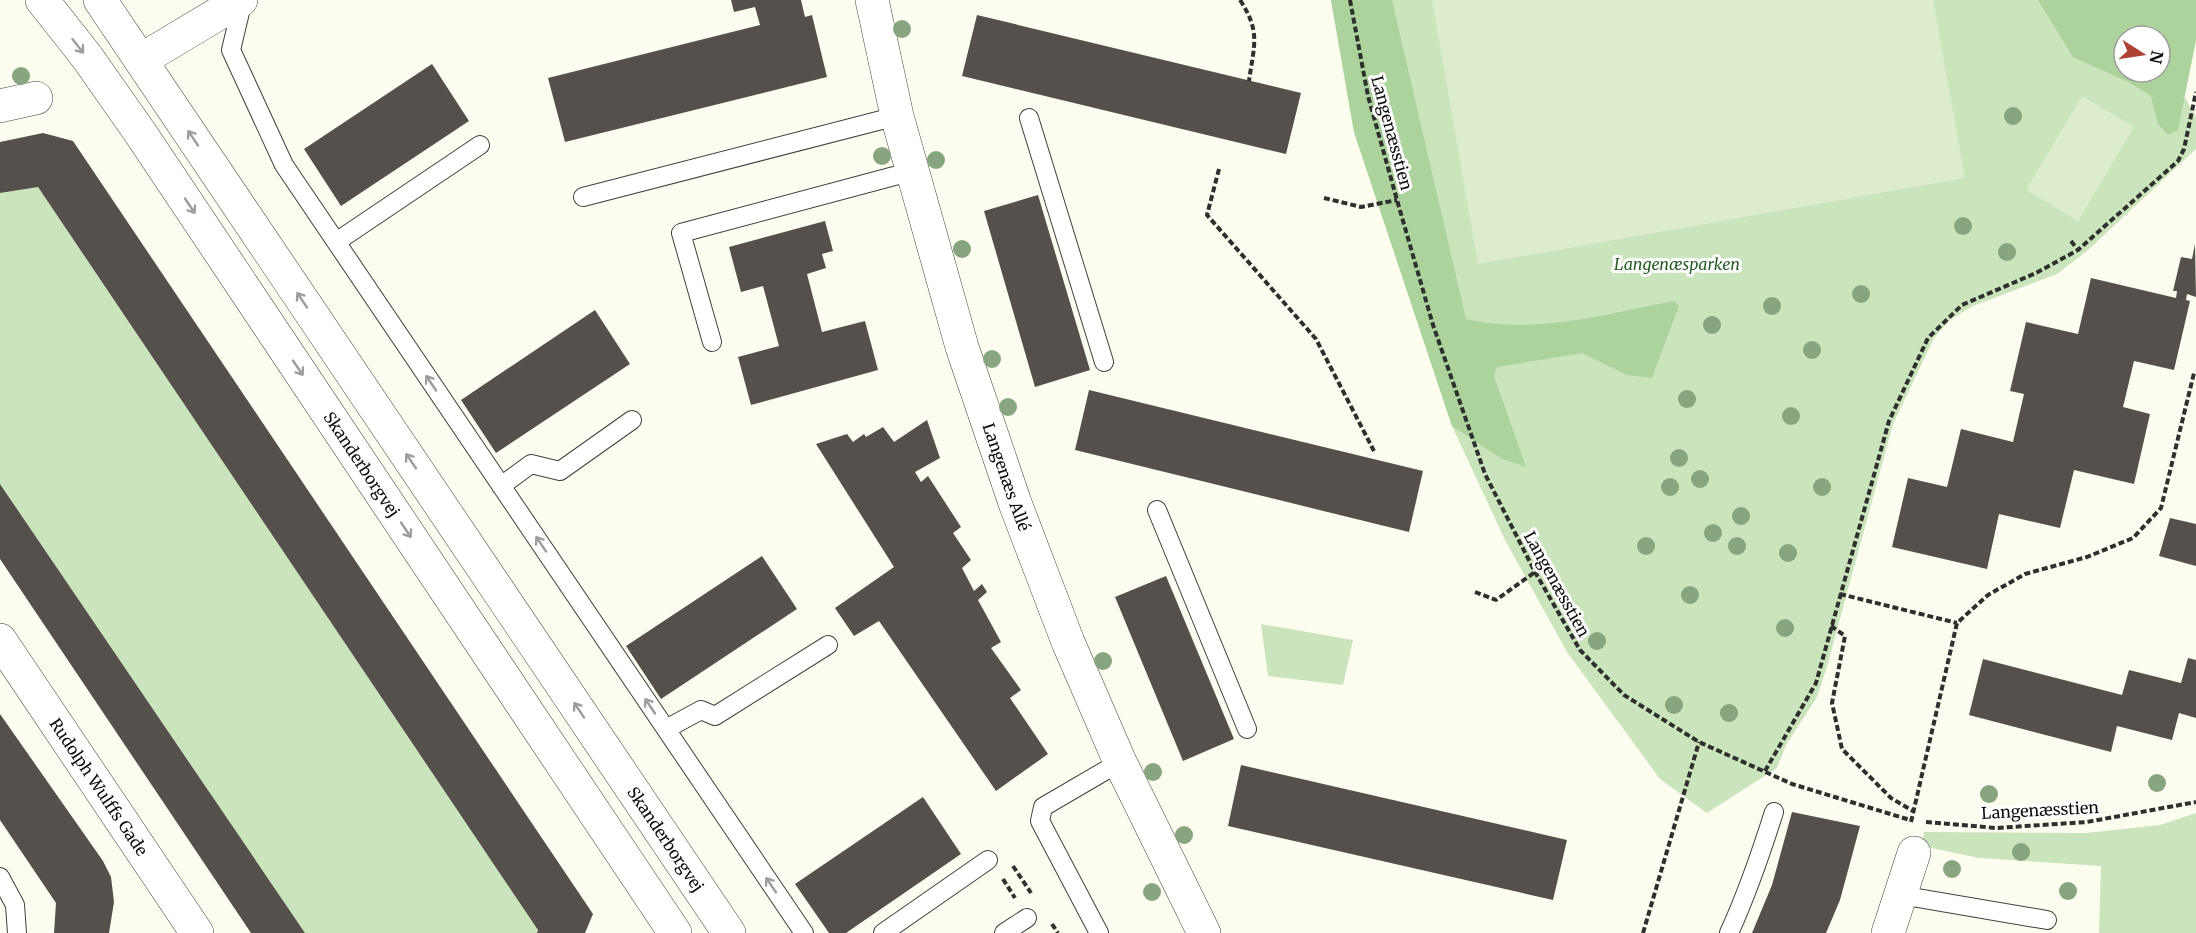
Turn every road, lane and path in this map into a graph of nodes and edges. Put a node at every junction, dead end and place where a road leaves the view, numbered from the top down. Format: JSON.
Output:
{"nodes":[{"id":1,"x":42,"y":0,"type":"edge"},
{"id":2,"x":100,"y":0,"type":"edge"},
{"id":3,"x":242,"y":0,"type":"edge"},
{"id":4,"x":872,"y":0,"type":"edge"},
{"id":5,"x":1240,"y":0,"type":"edge"},
{"id":6,"x":1350,"y":0,"type":"edge"},
{"id":7,"x":141,"y":60,"type":"junction"},
{"id":8,"x":1250,"y":81,"type":"dead end"},
{"id":9,"x":2196,"y":92,"type":"edge"},
{"id":10,"x":36,"y":98,"type":"dead end"},
{"id":11,"x":0,"y":106,"type":"edge"},
{"id":12,"x":897,"y":116,"type":"junction"},
{"id":13,"x":1029,"y":118,"type":"dead end"},
{"id":14,"x":480,"y":145,"type":"dead end"},
{"id":15,"x":1218,"y":169,"type":"dead end"},
{"id":16,"x":913,"y":171,"type":"junction"},
{"id":17,"x":583,"y":197,"type":"dead end"},
{"id":18,"x":1324,"y":198,"type":"dead end"},
{"id":19,"x":1397,"y":200,"type":"junction"},
{"id":20,"x":2071,"y":241,"type":"dead end"},
{"id":21,"x":336,"y":242,"type":"junction"},
{"id":22,"x":2078,"y":250,"type":"junction"},
{"id":23,"x":712,"y":342,"type":"dead end"},
{"id":24,"x":1104,"y":362,"type":"dead end"},
{"id":25,"x":2194,"y":373,"type":"dead end"},
{"id":26,"x":632,"y":420,"type":"dead end"},
{"id":27,"x":1374,"y":451,"type":"dead end"},
{"id":28,"x":501,"y":486,"type":"junction"},
{"id":29,"x":1157,"y":510,"type":"dead end"},
{"id":30,"x":1535,"y":572,"type":"junction"},
{"id":31,"x":1475,"y":592,"type":"dead end"},
{"id":32,"x":1840,"y":594,"type":"junction"},
{"id":33,"x":1957,"y":623,"type":"junction"},
{"id":34,"x":1832,"y":626,"type":"junction"},
{"id":35,"x":0,"y":640,"type":"edge"},
{"id":36,"x":828,"y":645,"type":"dead end"},
{"id":37,"x":666,"y":729,"type":"junction"},
{"id":38,"x":1247,"y":729,"type":"dead end"},
{"id":39,"x":1699,"y":742,"type":"junction"},
{"id":40,"x":1120,"y":762,"type":"junction"},
{"id":41,"x":1765,"y":771,"type":"junction"},
{"id":42,"x":2196,"y":802,"type":"edge"},
{"id":43,"x":1913,"y":811,"type":"junction"},
{"id":44,"x":1774,"y":812,"type":"dead end"},
{"id":45,"x":1910,"y":820,"type":"junction"},
{"id":46,"x":1914,"y":853,"type":"joint"},
{"id":47,"x":988,"y":860,"type":"dead end"},
{"id":48,"x":1011,"y":862,"type":"dead end"},
{"id":49,"x":1016,"y":870,"type":"junction"},
{"id":50,"x":0,"y":877,"type":"edge"},
{"id":51,"x":1900,"y":895,"type":"junction"},
{"id":52,"x":1034,"y":897,"type":"dead end"},
{"id":53,"x":1046,"y":915,"type":"dead end"},
{"id":54,"x":1027,"y":918,"type":"joint"},
{"id":55,"x":2047,"y":920,"type":"dead end"},
{"id":56,"x":17,"y":933,"type":"edge"},
{"id":57,"x":197,"y":933,"type":"edge"},
{"id":58,"x":675,"y":933,"type":"edge"},
{"id":59,"x":729,"y":933,"type":"edge"},
{"id":60,"x":804,"y":933,"type":"edge"},
{"id":61,"x":883,"y":933,"type":"edge"},
{"id":62,"x":1004,"y":933,"type":"edge"},
{"id":63,"x":1058,"y":933,"type":"edge"},
{"id":64,"x":1099,"y":933,"type":"edge"},
{"id":65,"x":1203,"y":933,"type":"edge"},
{"id":66,"x":1643,"y":933,"type":"edge"},
{"id":67,"x":1729,"y":933,"type":"edge"},
{"id":68,"x":1887,"y":933,"type":"edge"}],
"edges":[{"from":1,"to":58,"type":"street","name":"Skanderborgvej","one_way":true},
{"from":2,"to":7,"type":"street","name":"Skanderborgvej"},
{"from":3,"to":7,"type":"street"},
{"from":3,"to":21,"type":"lane"},
{"from":4,"to":12,"type":"street","name":"Langenæs Allé"},
{"from":5,"to":8,"type":"path"},
{"from":6,"to":19,"type":"path","name":"Langenæsstien"},
{"from":59,"to":7,"type":"street","name":"Skanderborgvej","one_way":true},
{"from":9,"to":22,"type":"path"},
{"from":10,"to":11,"type":"street"},
{"from":12,"to":16,"type":"street","name":"Langenæs Allé"},
{"from":12,"to":17,"type":"lane"},
{"from":13,"to":24,"type":"lane"},
{"from":14,"to":21,"type":"lane"},
{"from":15,"to":27,"type":"path"},
{"from":16,"to":23,"type":"lane"},
{"from":16,"to":40,"type":"street","name":"Langenæs Allé"},
{"from":18,"to":19,"type":"path"},
{"from":19,"to":30,"type":"path","name":"Langenæsstien"},
{"from":20,"to":22,"type":"path"},
{"from":28,"to":21,"type":"lane","one_way":true},
{"from":22,"to":32,"type":"path"},
{"from":25,"to":33,"type":"path"},
{"from":26,"to":28,"type":"lane"},
{"from":37,"to":28,"type":"lane","one_way":true},
{"from":29,"to":38,"type":"lane"},
{"from":30,"to":31,"type":"path"},
{"from":30,"to":39,"type":"path","name":"Langenæsstien"},
{"from":32,"to":33,"type":"path"},
{"from":32,"to":34,"type":"path"},
{"from":33,"to":43,"type":"path"},
{"from":34,"to":41,"type":"path"},
{"from":34,"to":43,"type":"path"},
{"from":35,"to":57,"type":"street","name":"Rudolph Wulffs Gade"},
{"from":36,"to":37,"type":"lane"},
{"from":60,"to":37,"type":"lane","one_way":true},
{"from":39,"to":41,"type":"path","name":"Langenæsstien"},
{"from":39,"to":66,"type":"path"},
{"from":40,"to":64,"type":"lane"},
{"from":40,"to":65,"type":"street","name":"Langenæs Allé"},
{"from":41,"to":45,"type":"path","name":"Langenæsstien"},
{"from":42,"to":45,"type":"path","name":"Langenæsstien"},
{"from":43,"to":45,"type":"path"},
{"from":44,"to":67,"type":"lane"},
{"from":45,"to":46,"type":"path"},
{"from":46,"to":51,"type":"street"},
{"from":47,"to":61,"type":"lane"},
{"from":48,"to":49,"type":"path"},
{"from":49,"to":52,"type":"path"},
{"from":49,"to":54,"type":"path"},
{"from":50,"to":56,"type":"lane"},
{"from":51,"to":55,"type":"lane"},
{"from":51,"to":68,"type":"street"},
{"from":53,"to":63,"type":"path"},
{"from":54,"to":62,"type":"lane"}]}
